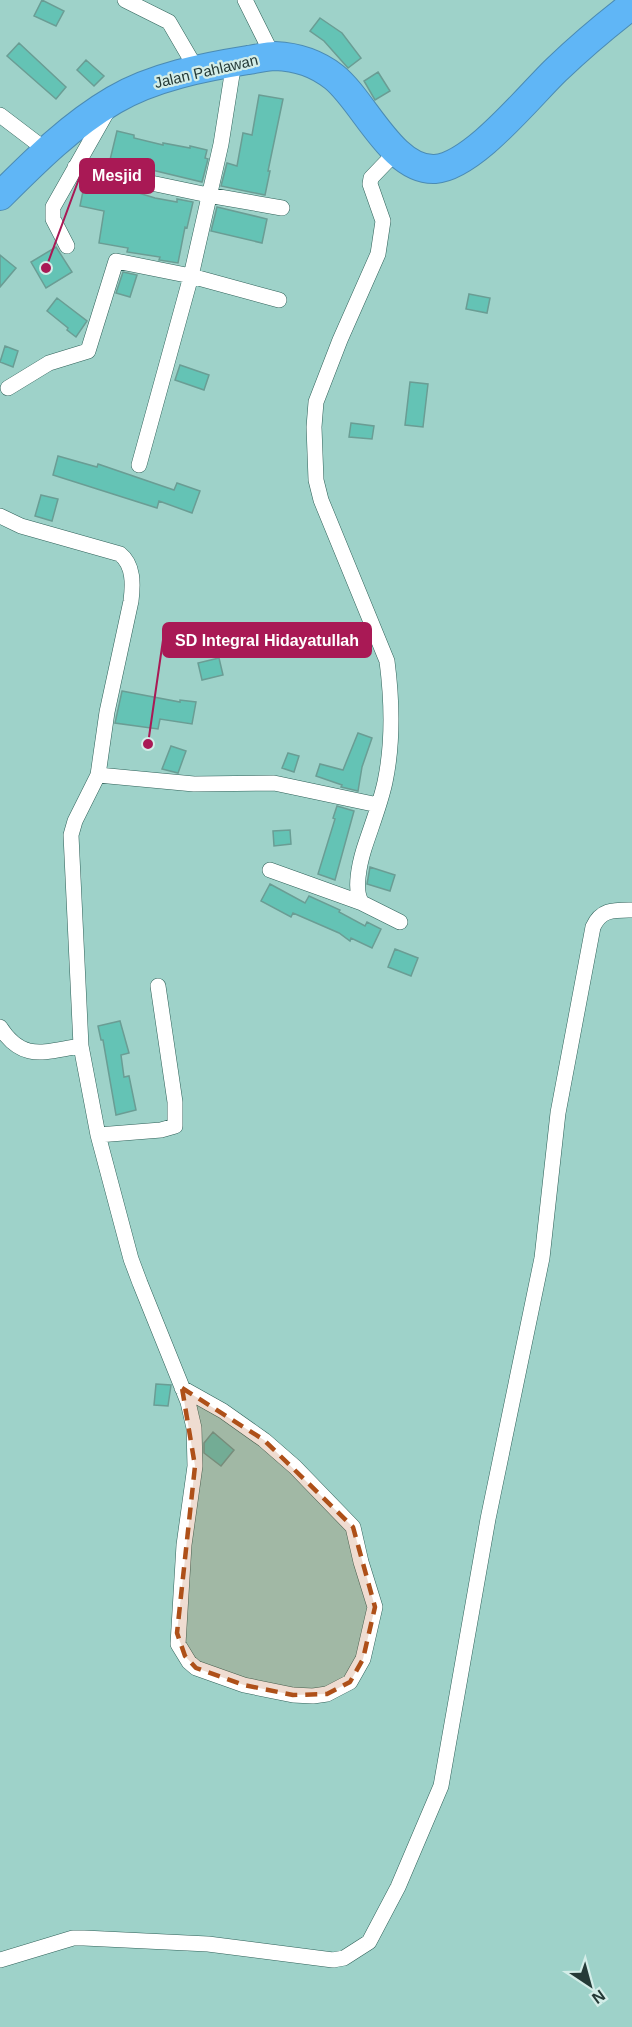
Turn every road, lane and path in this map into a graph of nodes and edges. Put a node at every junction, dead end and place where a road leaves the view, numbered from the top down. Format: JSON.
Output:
{"nodes":[{"id":1,"x":125,"y":0,"type":"edge"},
{"id":2,"x":245,"y":0,"type":"edge"},
{"id":3,"x":632,"y":5,"type":"edge"},
{"id":4,"x":273,"y":56,"type":"junction"},
{"id":5,"x":234,"y":62,"type":"junction"},
{"id":6,"x":197,"y":70,"type":"junction"},
{"id":7,"x":114,"y":99,"type":"junction"},
{"id":8,"x":0,"y":115,"type":"edge"},
{"id":9,"x":46,"y":150,"type":"junction"},
{"id":10,"x":396,"y":152,"type":"junction"},
{"id":11,"x":75,"y":167,"type":"junction"},
{"id":12,"x":208,"y":195,"type":"junction"},
{"id":13,"x":0,"y":196,"type":"edge"},
{"id":14,"x":282,"y":208,"type":"dead end"},
{"id":15,"x":67,"y":246,"type":"dead end"},
{"id":16,"x":191,"y":276,"type":"junction"},
{"id":17,"x":279,"y":300,"type":"dead end"},
{"id":18,"x":8,"y":388,"type":"dead end"},
{"id":19,"x":139,"y":465,"type":"dead end"},
{"id":20,"x":0,"y":516,"type":"edge"},
{"id":21,"x":98,"y":775,"type":"junction"},
{"id":22,"x":378,"y":805,"type":"junction"},
{"id":23,"x":270,"y":870,"type":"dead end"},
{"id":24,"x":362,"y":903,"type":"junction"},
{"id":25,"x":632,"y":910,"type":"edge"},
{"id":26,"x":400,"y":922,"type":"dead end"},
{"id":27,"x":158,"y":986,"type":"dead end"},
{"id":28,"x":0,"y":1027,"type":"edge"},
{"id":29,"x":81,"y":1046,"type":"junction"},
{"id":30,"x":98,"y":1135,"type":"junction"},
{"id":31,"x":182,"y":1388,"type":"junction"},
{"id":32,"x":0,"y":1960,"type":"edge"}],
"edges":[{"from":1,"to":6,"type":"street"},
{"from":2,"to":4,"type":"street"},
{"from":3,"to":10,"type":"highway","name":"Jalan Pahlawan"},
{"from":4,"to":5,"type":"highway","name":"Jalan Pahlawan"},
{"from":4,"to":10,"type":"highway","name":"Jalan Pahlawan"},
{"from":5,"to":6,"type":"highway","name":"Jalan Pahlawan"},
{"from":5,"to":12,"type":"street"},
{"from":6,"to":7,"type":"highway","name":"Jalan Pahlawan"},
{"from":7,"to":9,"type":"highway","name":"Jalan Pahlawan"},
{"from":7,"to":11,"type":"street"},
{"from":8,"to":9,"type":"street"},
{"from":9,"to":13,"type":"highway","name":"Jalan Pahlawan"},
{"from":10,"to":22,"type":"street"},
{"from":11,"to":12,"type":"street"},
{"from":11,"to":15,"type":"street"},
{"from":12,"to":14,"type":"street"},
{"from":12,"to":16,"type":"street"},
{"from":16,"to":17,"type":"street"},
{"from":16,"to":18,"type":"street"},
{"from":16,"to":19,"type":"street"},
{"from":20,"to":21,"type":"street"},
{"from":21,"to":22,"type":"street"},
{"from":21,"to":29,"type":"street"},
{"from":22,"to":24,"type":"street"},
{"from":23,"to":24,"type":"street"},
{"from":24,"to":26,"type":"street"},
{"from":25,"to":32,"type":"street"},
{"from":27,"to":30,"type":"street"},
{"from":28,"to":29,"type":"street"},
{"from":29,"to":30,"type":"street"},
{"from":30,"to":31,"type":"street"},
{"from":31,"to":31,"type":"street"}]}
